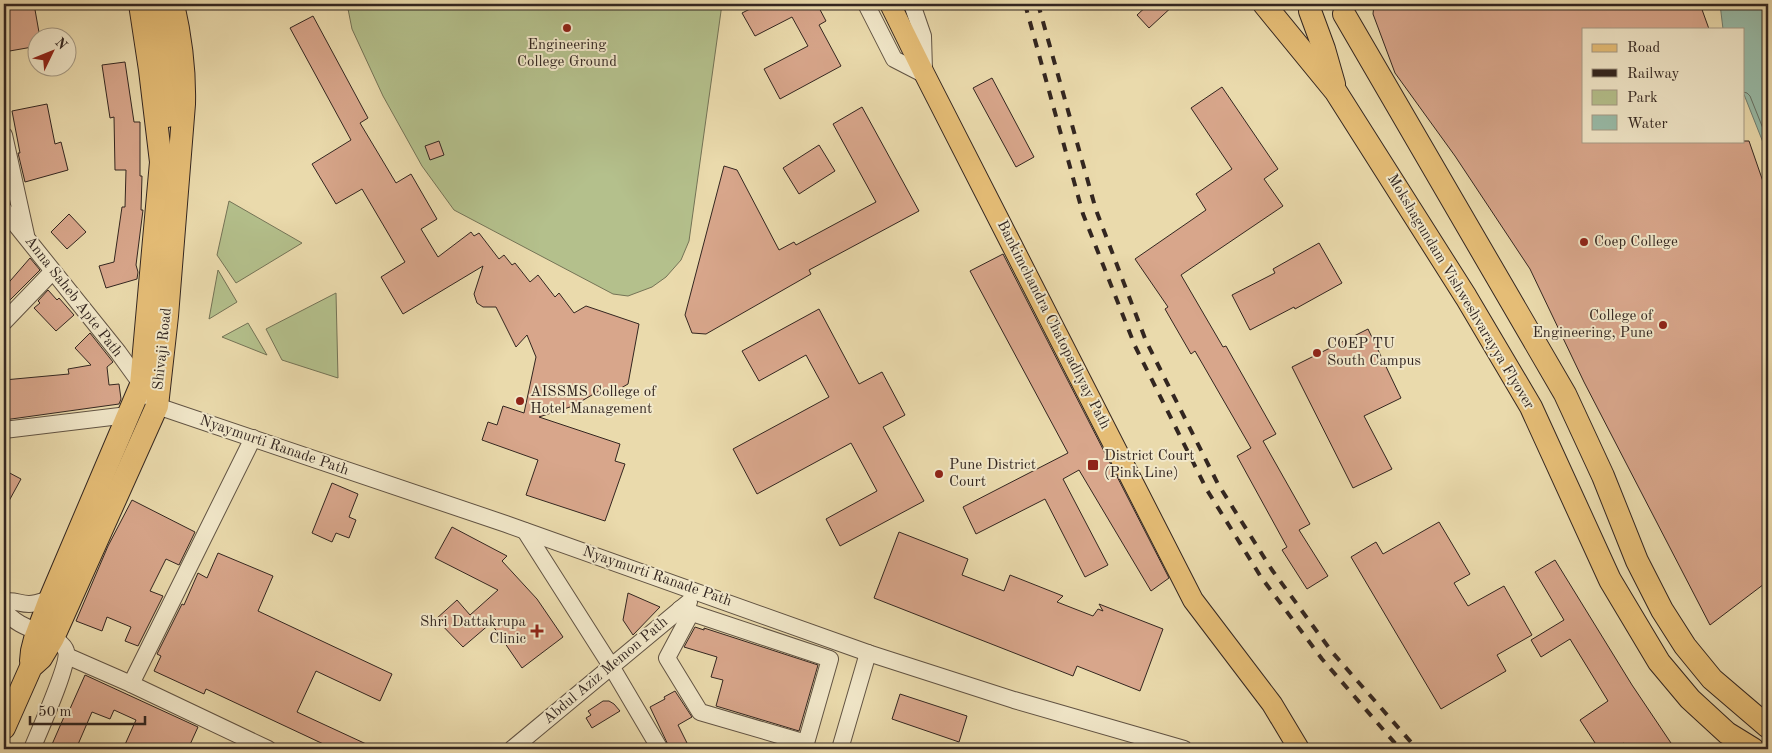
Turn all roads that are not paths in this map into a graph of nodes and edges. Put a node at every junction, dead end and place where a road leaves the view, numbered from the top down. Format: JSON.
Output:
{"nodes":[{"id":1,"x":140,"y":4,"type":"edge"},
{"id":2,"x":156,"y":4,"type":"edge"},
{"id":3,"x":173,"y":4,"type":"edge"},
{"id":4,"x":866,"y":4,"type":"edge"},
{"id":5,"x":890,"y":4,"type":"edge"},
{"id":6,"x":912,"y":4,"type":"edge"},
{"id":7,"x":1264,"y":4,"type":"edge"},
{"id":8,"x":1310,"y":4,"type":"edge"},
{"id":9,"x":1316,"y":4,"type":"edge"},
{"id":10,"x":1344,"y":9,"type":"edge"},
{"id":11,"x":924,"y":75,"type":"junction"},
{"id":12,"x":1336,"y":92,"type":"junction"},
{"id":13,"x":4,"y":135,"type":"edge"},
{"id":14,"x":161,"y":162,"type":"junction"},
{"id":15,"x":4,"y":210,"type":"edge"},
{"id":16,"x":27,"y":239,"type":"junction"},
{"id":17,"x":52,"y":272,"type":"junction"},
{"id":18,"x":4,"y":322,"type":"edge"},
{"id":19,"x":141,"y":386,"type":"junction"},
{"id":20,"x":157,"y":406,"type":"junction"},
{"id":21,"x":128,"y":415,"type":"junction"},
{"id":22,"x":4,"y":430,"type":"edge"},
{"id":23,"x":253,"y":438,"type":"junction"},
{"id":24,"x":525,"y":531,"type":"junction"},
{"id":25,"x":701,"y":592,"type":"junction"},
{"id":26,"x":50,"y":599,"type":"junction"},
{"id":27,"x":4,"y":602,"type":"edge"},
{"id":28,"x":686,"y":611,"type":"junction"},
{"id":29,"x":9,"y":615,"type":"edge"},
{"id":30,"x":45,"y":635,"type":"junction"},
{"id":31,"x":868,"y":652,"type":"junction"},
{"id":32,"x":67,"y":656,"type":"junction"},
{"id":33,"x":611,"y":666,"type":"junction"},
{"id":34,"x":131,"y":684,"type":"junction"},
{"id":35,"x":1768,"y":727,"type":"edge"},
{"id":36,"x":4,"y":728,"type":"edge"},
{"id":37,"x":32,"y":749,"type":"edge"},
{"id":38,"x":268,"y":749,"type":"edge"},
{"id":39,"x":512,"y":749,"type":"edge"},
{"id":40,"x":660,"y":749,"type":"edge"},
{"id":41,"x":840,"y":749,"type":"edge"},
{"id":42,"x":1184,"y":749,"type":"edge"},
{"id":43,"x":1299,"y":749,"type":"edge"},
{"id":44,"x":1312,"y":749,"type":"edge"},
{"id":45,"x":1753,"y":749,"type":"edge"}],
"edges":[{"from":1,"to":14,"type":"highway","name":"Shivaji Road"},
{"from":2,"to":14,"type":"highway"},
{"from":3,"to":20,"type":"highway","name":"Shivaji Road"},
{"from":4,"to":11,"type":"street"},
{"from":5,"to":11,"type":"main road"},
{"from":6,"to":11,"type":"street","name":"Bankimchandra Chatopadhyay Path"},
{"from":7,"to":12,"type":"highway","name":"Mokshagundam Vishweshvarayya Flyover"},
{"from":8,"to":12,"type":"highway","name":"Mokshagundam Vishweshvarayya Flyover"},
{"from":9,"to":10,"type":"highway"},
{"from":10,"to":35,"type":"highway"},
{"from":11,"to":43,"type":"main road","name":"Bankimchandra Chatopadhyay Path"},
{"from":12,"to":45,"type":"highway","name":"Mokshagundam Vishweshvarayya Flyover"},
{"from":13,"to":16,"type":"street"},
{"from":14,"to":19,"type":"highway","name":"Shivaji Road"},
{"from":15,"to":16,"type":"street","name":"Anna Saheb Apte Path"},
{"from":16,"to":17,"type":"street","name":"Anna Saheb Apte Path"},
{"from":17,"to":18,"type":"street"},
{"from":17,"to":19,"type":"street","name":"Anna Saheb Apte Path"},
{"from":19,"to":20,"type":"street"},
{"from":19,"to":21,"type":"highway","name":"Shivaji Road"},
{"from":20,"to":23,"type":"street","name":"Nyaymurti Ranade Path"},
{"from":20,"to":30,"type":"highway","name":"Shivaji Road"},
{"from":21,"to":22,"type":"street"},
{"from":21,"to":26,"type":"highway","name":"Shivaji Road"},
{"from":23,"to":24,"type":"street","name":"Nyaymurti Ranade Path"},
{"from":23,"to":34,"type":"street"},
{"from":24,"to":25,"type":"street","name":"Nyaymurti Ranade Path"},
{"from":24,"to":33,"type":"street"},
{"from":25,"to":28,"type":"street","name":"Abdul Aziz Memon Path"},
{"from":25,"to":31,"type":"street","name":"Nyaymurti Ranade Path"},
{"from":26,"to":27,"type":"street"},
{"from":26,"to":30,"type":"highway","name":"Shivaji Road"},
{"from":28,"to":28,"type":"street"},
{"from":28,"to":33,"type":"street","name":"Abdul Aziz Memon Path"},
{"from":29,"to":30,"type":"street"},
{"from":30,"to":32,"type":"street"},
{"from":30,"to":36,"type":"highway","name":"Shivaji Road"},
{"from":31,"to":41,"type":"street"},
{"from":31,"to":42,"type":"street","name":"Nyaymurti Ranade Path"},
{"from":32,"to":34,"type":"street"},
{"from":32,"to":37,"type":"street"},
{"from":33,"to":39,"type":"street","name":"Abdul Aziz Memon Path"},
{"from":33,"to":40,"type":"street"},
{"from":34,"to":38,"type":"street"},
{"from":43,"to":44,"type":"main road"}]}
